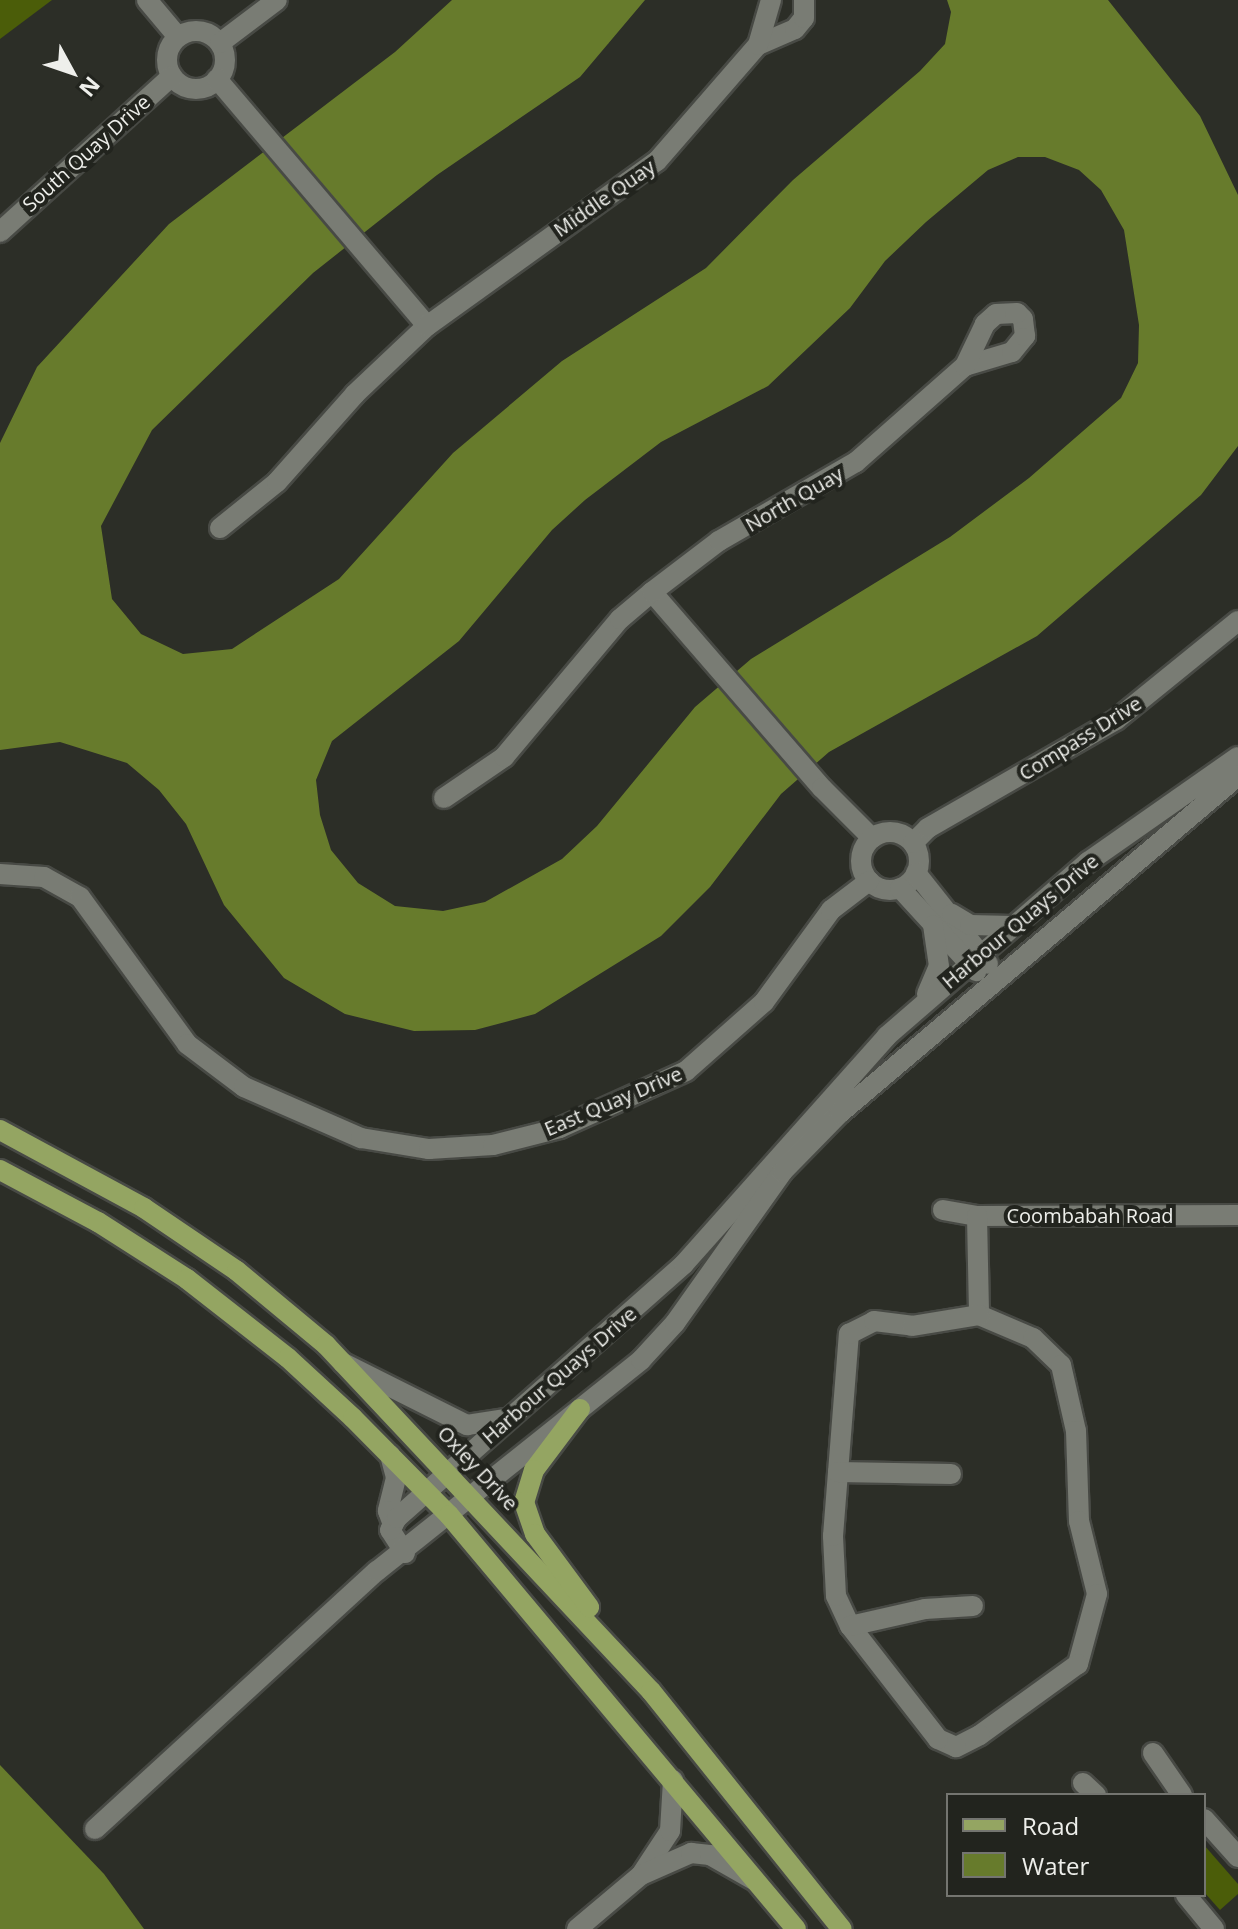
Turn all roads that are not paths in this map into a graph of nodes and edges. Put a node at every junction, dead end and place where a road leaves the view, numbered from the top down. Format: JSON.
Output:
{"nodes":[{"id":1,"x":147,"y":0,"type":"edge"},
{"id":2,"x":277,"y":0,"type":"edge"},
{"id":3,"x":771,"y":0,"type":"edge"},
{"id":4,"x":804,"y":0,"type":"edge"},
{"id":5,"x":178,"y":37,"type":"junction"},
{"id":6,"x":220,"y":43,"type":"junction"},
{"id":7,"x":758,"y":45,"type":"junction"},
{"id":8,"x":172,"y":76,"type":"junction"},
{"id":9,"x":217,"y":79,"type":"junction"},
{"id":10,"x":0,"y":232,"type":"edge"},
{"id":11,"x":427,"y":326,"type":"junction"},
{"id":12,"x":965,"y":366,"type":"dead end"},
{"id":13,"x":220,"y":528,"type":"dead end"},
{"id":14,"x":652,"y":592,"type":"junction"},
{"id":15,"x":1238,"y":621,"type":"edge"},
{"id":16,"x":1238,"y":757,"type":"edge"},
{"id":17,"x":1238,"y":776,"type":"edge"},
{"id":18,"x":444,"y":798,"type":"dead end"},
{"id":19,"x":872,"y":838,"type":"junction"},
{"id":20,"x":913,"y":843,"type":"junction"},
{"id":21,"x":916,"y":873,"type":"junction"},
{"id":22,"x":0,"y":874,"type":"edge"},
{"id":23,"x":869,"y":881,"type":"junction"},
{"id":24,"x":900,"y":888,"type":"junction"},
{"id":25,"x":938,"y":915,"type":"junction"},
{"id":26,"x":1012,"y":926,"type":"junction"},
{"id":27,"x":974,"y":958,"type":"junction"},
{"id":28,"x":994,"y":981,"type":"junction"},
{"id":29,"x":919,"y":1007,"type":"junction"},
{"id":30,"x":0,"y":1130,"type":"edge"},
{"id":31,"x":0,"y":1170,"type":"edge"},
{"id":32,"x":943,"y":1210,"type":"dead end"},
{"id":33,"x":1238,"y":1215,"type":"edge"},
{"id":34,"x":977,"y":1216,"type":"junction"},
{"id":35,"x":979,"y":1315,"type":"junction"},
{"id":36,"x":343,"y":1363,"type":"junction"},
{"id":37,"x":580,"y":1409,"type":"junction"},
{"id":38,"x":510,"y":1417,"type":"junction"},
{"id":39,"x":390,"y":1455,"type":"junction"},
{"id":40,"x":450,"y":1472,"type":"junction"},
{"id":41,"x":838,"y":1472,"type":"junction"},
{"id":42,"x":951,"y":1474,"type":"dead end"},
{"id":43,"x":427,"y":1493,"type":"junction"},
{"id":44,"x":472,"y":1496,"type":"junction"},
{"id":45,"x":449,"y":1515,"type":"junction"},
{"id":46,"x":393,"y":1525,"type":"junction"},
{"id":47,"x":405,"y":1553,"type":"junction"},
{"id":48,"x":973,"y":1606,"type":"dead end"},
{"id":49,"x":850,"y":1626,"type":"junction"},
{"id":50,"x":651,"y":1691,"type":"junction"},
{"id":51,"x":1153,"y":1753,"type":"dead end"},
{"id":52,"x":673,"y":1780,"type":"junction"},
{"id":53,"x":1171,"y":1791,"type":"edge"},
{"id":54,"x":1206,"y":1821,"type":"edge"},
{"id":55,"x":95,"y":1829,"type":"dead end"},
{"id":56,"x":1238,"y":1857,"type":"edge"},
{"id":57,"x":641,"y":1875,"type":"junction"},
{"id":58,"x":754,"y":1880,"type":"junction"},
{"id":59,"x":1188,"y":1897,"type":"edge"},
{"id":60,"x":577,"y":1929,"type":"edge"},
{"id":61,"x":796,"y":1929,"type":"edge"},
{"id":62,"x":842,"y":1929,"type":"edge"},
{"id":63,"x":1214,"y":1929,"type":"edge"}],
"edges":[{"from":1,"to":5,"type":"street"},
{"from":2,"to":6,"type":"street"},
{"from":3,"to":7,"type":"street","name":"Middle Quay"},
{"from":4,"to":7,"type":"street","name":"Middle Quay"},
{"from":5,"to":6,"type":"street"},
{"from":5,"to":8,"type":"street"},
{"from":6,"to":9,"type":"street"},
{"from":7,"to":11,"type":"street","name":"Middle Quay"},
{"from":8,"to":9,"type":"street"},
{"from":8,"to":10,"type":"street","name":"South Quay Drive"},
{"from":9,"to":11,"type":"street"},
{"from":11,"to":13,"type":"street","name":"Middle Quay"},
{"from":12,"to":14,"type":"street","name":"North Quay"},
{"from":14,"to":18,"type":"street","name":"North Quay"},
{"from":14,"to":19,"type":"street"},
{"from":15,"to":20,"type":"street","name":"Compass Drive"},
{"from":16,"to":26,"type":"street","name":"Harbour Quays Drive"},
{"from":17,"to":28,"type":"street","name":"Harbour Quays Drive"},
{"from":19,"to":20,"type":"street"},
{"from":19,"to":23,"type":"street"},
{"from":20,"to":21,"type":"street"},
{"from":21,"to":24,"type":"street"},
{"from":21,"to":25,"type":"street"},
{"from":22,"to":23,"type":"street","name":"East Quay Drive"},
{"from":23,"to":24,"type":"street"},
{"from":24,"to":25,"type":"street"},
{"from":25,"to":26,"type":"street"},
{"from":25,"to":27,"type":"street"},
{"from":25,"to":29,"type":"street"},
{"from":26,"to":27,"type":"street","name":"Harbour Quays Drive"},
{"from":27,"to":28,"type":"street"},
{"from":27,"to":29,"type":"street","name":"Harbour Quays Drive"},
{"from":28,"to":37,"type":"street","name":"Harbour Quays Drive"},
{"from":29,"to":38,"type":"street","name":"Harbour Quays Drive"},
{"from":30,"to":36,"type":"main road","name":"Oxley Drive"},
{"from":31,"to":39,"type":"main road"},
{"from":32,"to":34,"type":"street","name":"Coombabah Road"},
{"from":33,"to":34,"type":"street","name":"Coombabah Road"},
{"from":34,"to":35,"type":"street"},
{"from":35,"to":41,"type":"street"},
{"from":35,"to":49,"type":"street"},
{"from":36,"to":38,"type":"street"},
{"from":36,"to":40,"type":"main road","name":"Oxley Drive"},
{"from":37,"to":44,"type":"street","name":"Harbour Quays Drive"},
{"from":37,"to":50,"type":"main road"},
{"from":38,"to":40,"type":"street","name":"Harbour Quays Drive"},
{"from":39,"to":43,"type":"main road"},
{"from":39,"to":46,"type":"street"},
{"from":40,"to":43,"type":"street","name":"Harbour Quays Drive"},
{"from":40,"to":44,"type":"main road","name":"Oxley Drive"},
{"from":41,"to":42,"type":"street"},
{"from":41,"to":49,"type":"street"},
{"from":43,"to":45,"type":"main road"},
{"from":43,"to":46,"type":"street","name":"Harbour Quays Drive"},
{"from":44,"to":45,"type":"street","name":"Harbour Quays Drive"},
{"from":44,"to":50,"type":"main road","name":"Oxley Drive"},
{"from":45,"to":47,"type":"street","name":"Harbour Quays Drive"},
{"from":45,"to":52,"type":"main road"},
{"from":46,"to":47,"type":"street"},
{"from":47,"to":55,"type":"street","name":"Harbour Quays Drive"},
{"from":48,"to":49,"type":"street"},
{"from":50,"to":62,"type":"main road","name":"Oxley Drive"},
{"from":51,"to":53,"type":"street"},
{"from":52,"to":57,"type":"street"},
{"from":52,"to":58,"type":"main road"},
{"from":54,"to":56,"type":"street"},
{"from":57,"to":58,"type":"street"},
{"from":57,"to":60,"type":"street"},
{"from":58,"to":61,"type":"main road"},
{"from":59,"to":63,"type":"street"}]}
